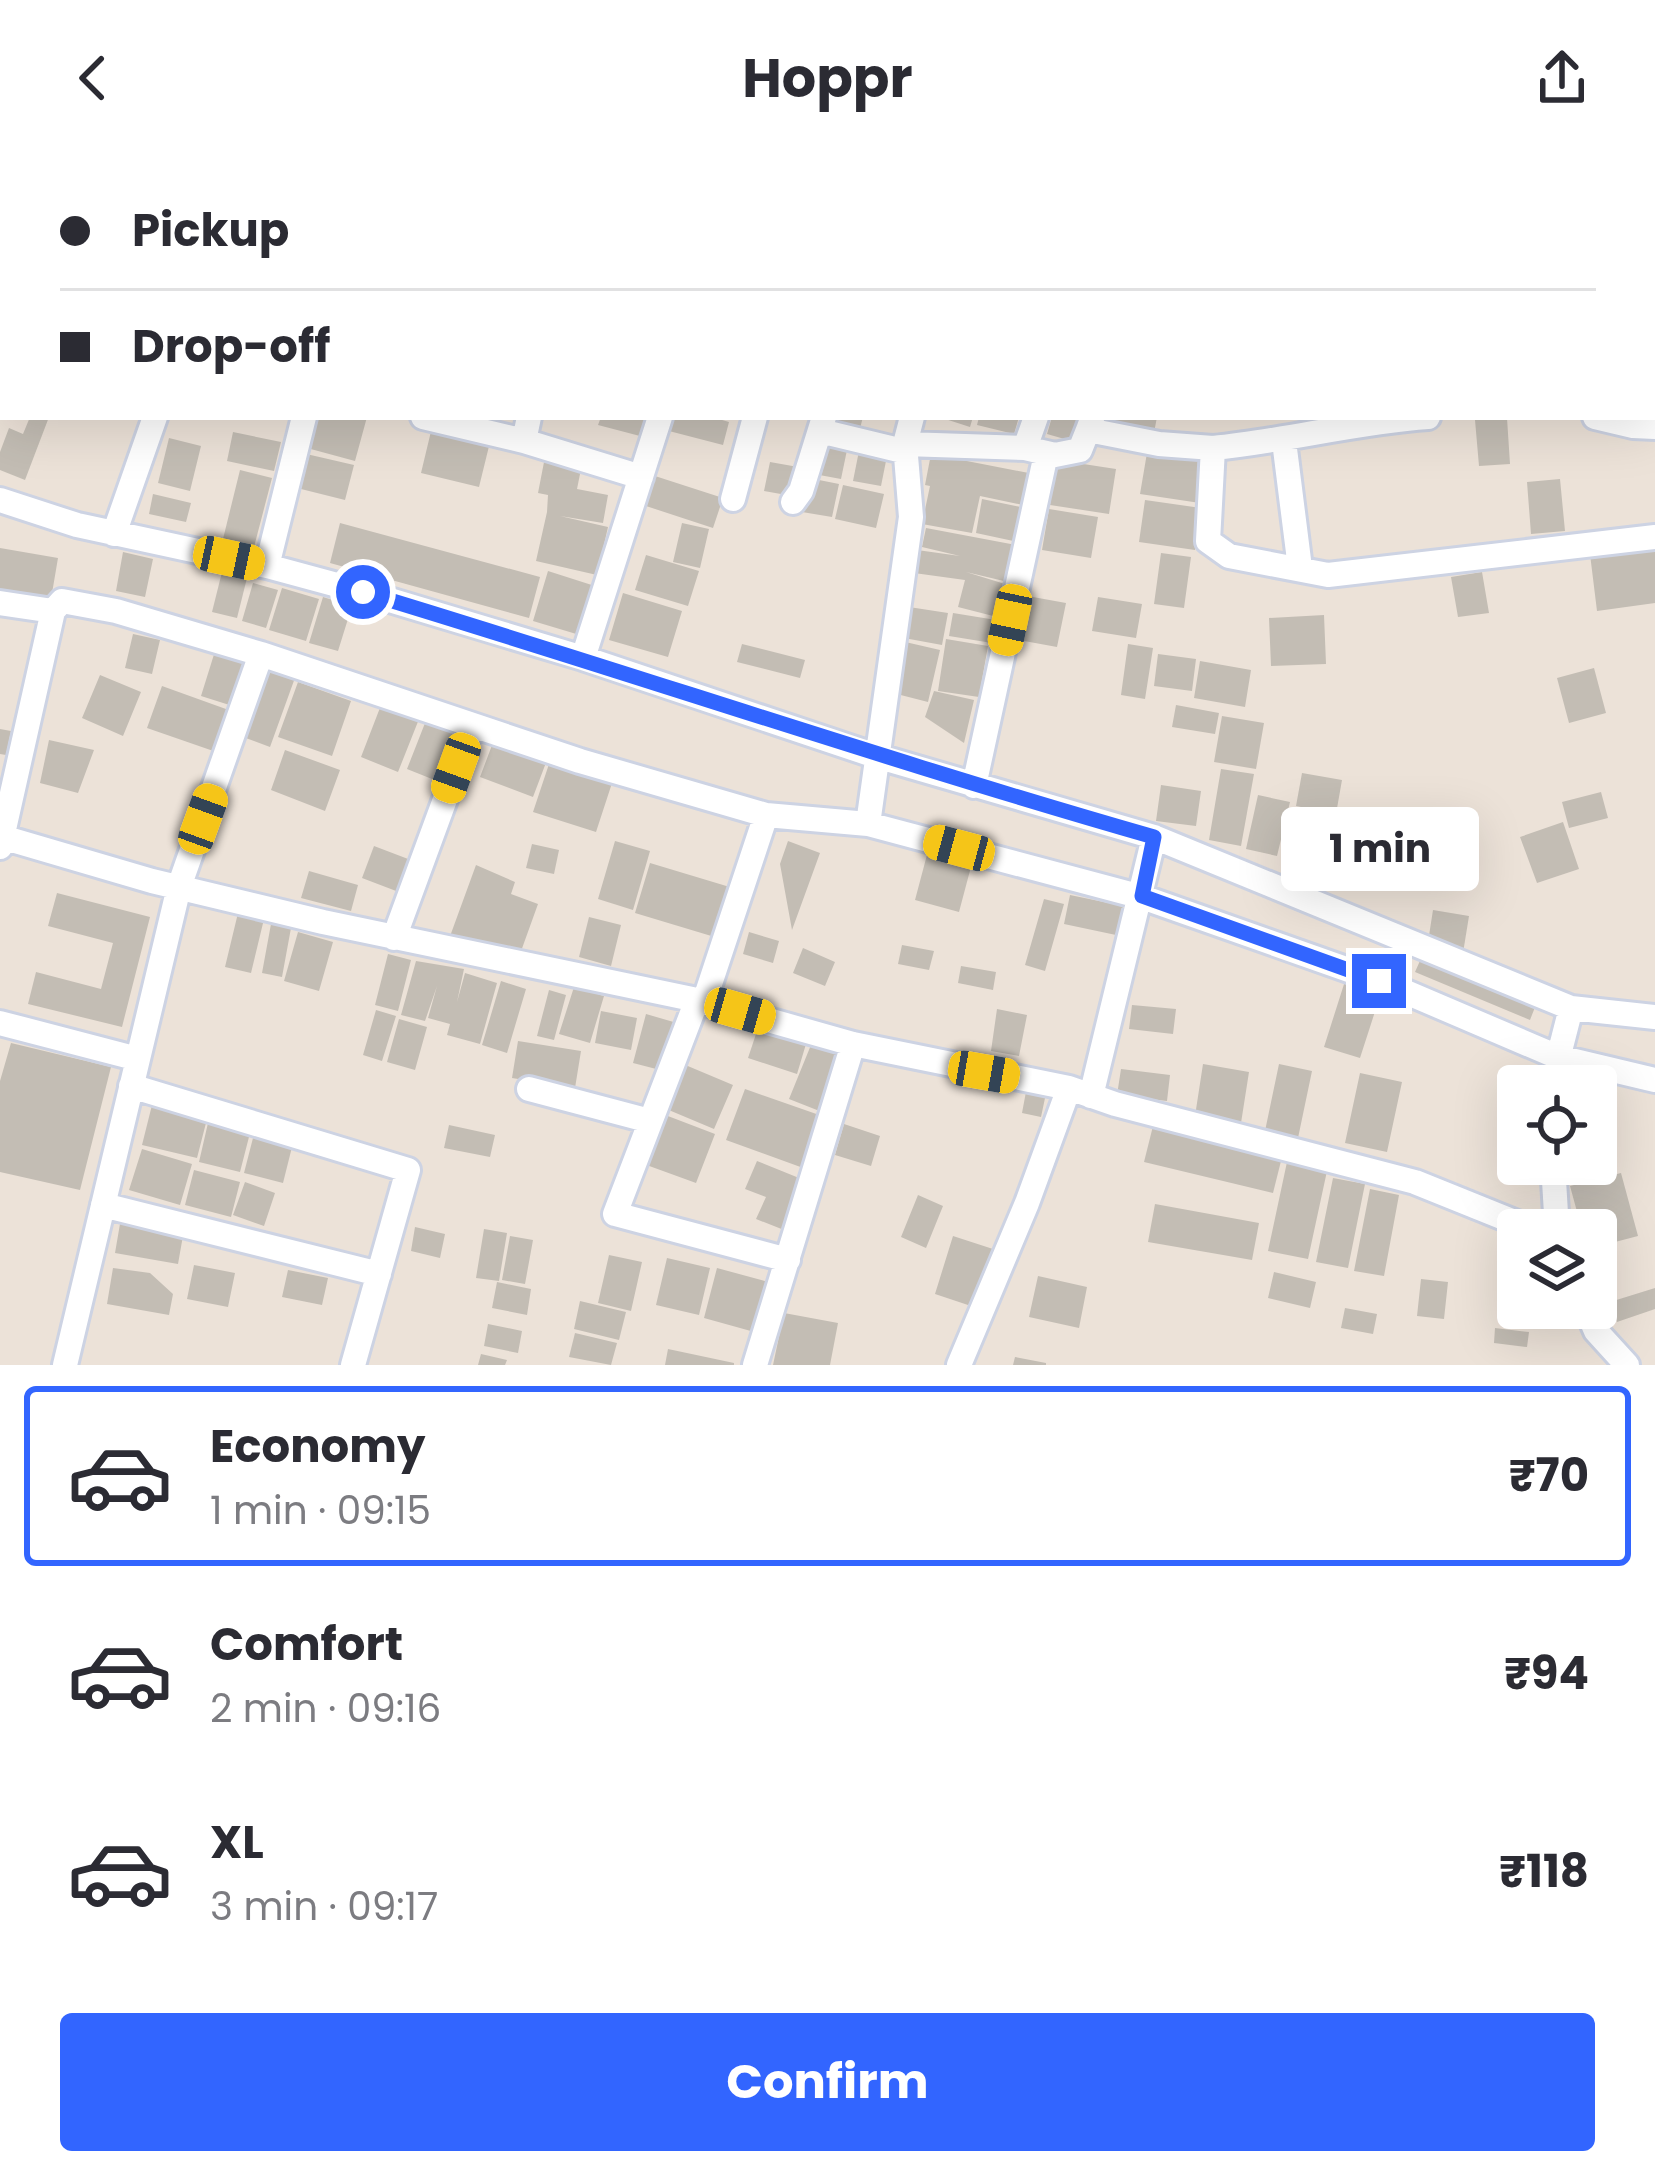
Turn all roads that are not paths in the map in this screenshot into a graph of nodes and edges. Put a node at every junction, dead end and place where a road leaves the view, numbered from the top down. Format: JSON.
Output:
{"nodes":[{"id":1,"x":154,"y":420,"type":"edge"},
{"id":2,"x":303,"y":420,"type":"edge"},
{"id":3,"x":449,"y":420,"type":"edge"},
{"id":4,"x":659,"y":420,"type":"edge"},
{"id":5,"x":754,"y":420,"type":"edge"},
{"id":6,"x":911,"y":420,"type":"edge"},
{"id":7,"x":1036,"y":420,"type":"edge"},
{"id":8,"x":1391,"y":420,"type":"edge"},
{"id":9,"x":1608,"y":420,"type":"edge"},
{"id":10,"x":822,"y":424,"type":"edge"},
{"id":11,"x":1090,"y":424,"type":"edge"},
{"id":12,"x":1655,"y":427,"type":"edge"},
{"id":13,"x":527,"y":429,"type":"edge"},
{"id":14,"x":1284,"y":441,"type":"junction"},
{"id":15,"x":906,"y":448,"type":"junction"},
{"id":16,"x":1213,"y":448,"type":"junction"},
{"id":17,"x":1036,"y":451,"type":"junction"},
{"id":18,"x":641,"y":477,"type":"junction"},
{"id":19,"x":734,"y":499,"type":"dead end"},
{"id":20,"x":0,"y":500,"type":"edge"},
{"id":21,"x":793,"y":502,"type":"dead end"},
{"id":22,"x":114,"y":534,"type":"junction"},
{"id":23,"x":1655,"y":537,"type":"edge"},
{"id":24,"x":267,"y":566,"type":"junction"},
{"id":25,"x":1300,"y":568,"type":"junction"},
{"id":26,"x":0,"y":603,"type":"edge"},
{"id":27,"x":53,"y":611,"type":"junction"},
{"id":28,"x":261,"y":654,"type":"junction"},
{"id":29,"x":583,"y":658,"type":"junction"},
{"id":30,"x":472,"y":726,"type":"junction"},
{"id":31,"x":875,"y":756,"type":"junction"},
{"id":32,"x":974,"y":786,"type":"junction"},
{"id":33,"x":766,"y":815,"type":"junction"},
{"id":34,"x":868,"y":824,"type":"junction"},
{"id":35,"x":2,"y":829,"type":"edge"},
{"id":36,"x":1154,"y":837,"type":"junction"},
{"id":37,"x":179,"y":887,"type":"junction"},
{"id":38,"x":1142,"y":896,"type":"junction"},
{"id":39,"x":394,"y":938,"type":"junction"},
{"id":40,"x":701,"y":1001,"type":"junction"},
{"id":41,"x":1571,"y":1008,"type":"junction"},
{"id":42,"x":1655,"y":1017,"type":"edge"},
{"id":43,"x":0,"y":1023,"type":"edge"},
{"id":44,"x":853,"y":1044,"type":"junction"},
{"id":45,"x":1558,"y":1057,"type":"junction"},
{"id":46,"x":138,"y":1059,"type":"junction"},
{"id":47,"x":1556,"y":1065,"type":"edge"},
{"id":48,"x":1655,"y":1080,"type":"edge"},
{"id":49,"x":131,"y":1086,"type":"junction"},
{"id":50,"x":529,"y":1089,"type":"dead end"},
{"id":51,"x":1080,"y":1092,"type":"junction"},
{"id":52,"x":650,"y":1121,"type":"junction"},
{"id":53,"x":103,"y":1205,"type":"junction"},
{"id":54,"x":1497,"y":1215,"type":"edge"},
{"id":55,"x":788,"y":1260,"type":"junction"},
{"id":56,"x":379,"y":1274,"type":"junction"},
{"id":57,"x":1596,"y":1329,"type":"edge"},
{"id":58,"x":65,"y":1365,"type":"edge"},
{"id":59,"x":353,"y":1365,"type":"edge"},
{"id":60,"x":755,"y":1365,"type":"edge"},
{"id":61,"x":959,"y":1365,"type":"edge"},
{"id":62,"x":1627,"y":1365,"type":"edge"}],
"edges":[{"from":1,"to":22,"type":"street"},
{"from":2,"to":24,"type":"street"},
{"from":3,"to":13,"type":"street"},
{"from":4,"to":18,"type":"street"},
{"from":5,"to":19,"type":"street"},
{"from":6,"to":15,"type":"street"},
{"from":7,"to":17,"type":"street"},
{"from":8,"to":14,"type":"street"},
{"from":9,"to":12,"type":"street"},
{"from":10,"to":15,"type":"street"},
{"from":10,"to":21,"type":"street"},
{"from":11,"to":16,"type":"street"},
{"from":11,"to":17,"type":"street"},
{"from":13,"to":18,"type":"street"},
{"from":14,"to":16,"type":"street"},
{"from":14,"to":25,"type":"street"},
{"from":15,"to":17,"type":"street"},
{"from":15,"to":31,"type":"street"},
{"from":16,"to":25,"type":"street"},
{"from":17,"to":32,"type":"street"},
{"from":18,"to":29,"type":"street"},
{"from":20,"to":22,"type":"street"},
{"from":22,"to":24,"type":"street"},
{"from":23,"to":25,"type":"street"},
{"from":24,"to":29,"type":"street"},
{"from":26,"to":27,"type":"street"},
{"from":27,"to":28,"type":"street"},
{"from":27,"to":35,"type":"street"},
{"from":28,"to":30,"type":"street"},
{"from":28,"to":37,"type":"street"},
{"from":29,"to":31,"type":"street"},
{"from":30,"to":33,"type":"street"},
{"from":30,"to":39,"type":"street"},
{"from":31,"to":32,"type":"street"},
{"from":31,"to":34,"type":"street"},
{"from":32,"to":36,"type":"street"},
{"from":33,"to":34,"type":"street"},
{"from":33,"to":40,"type":"street"},
{"from":34,"to":38,"type":"street"},
{"from":35,"to":37,"type":"street"},
{"from":36,"to":38,"type":"street"},
{"from":36,"to":41,"type":"street"},
{"from":37,"to":39,"type":"street"},
{"from":37,"to":46,"type":"street"},
{"from":38,"to":45,"type":"street"},
{"from":38,"to":51,"type":"street"},
{"from":39,"to":40,"type":"street"},
{"from":40,"to":44,"type":"street"},
{"from":40,"to":52,"type":"street"},
{"from":41,"to":42,"type":"street"},
{"from":41,"to":45,"type":"street"},
{"from":43,"to":46,"type":"street"},
{"from":44,"to":51,"type":"street"},
{"from":44,"to":55,"type":"street"},
{"from":45,"to":47,"type":"street"},
{"from":45,"to":48,"type":"street"},
{"from":46,"to":49,"type":"street"},
{"from":49,"to":53,"type":"street"},
{"from":49,"to":56,"type":"street"},
{"from":50,"to":52,"type":"street"},
{"from":51,"to":54,"type":"street"},
{"from":51,"to":61,"type":"street"},
{"from":52,"to":55,"type":"street"},
{"from":53,"to":56,"type":"street"},
{"from":53,"to":58,"type":"street"},
{"from":55,"to":60,"type":"street"},
{"from":56,"to":59,"type":"street"},
{"from":57,"to":62,"type":"street"}]}
